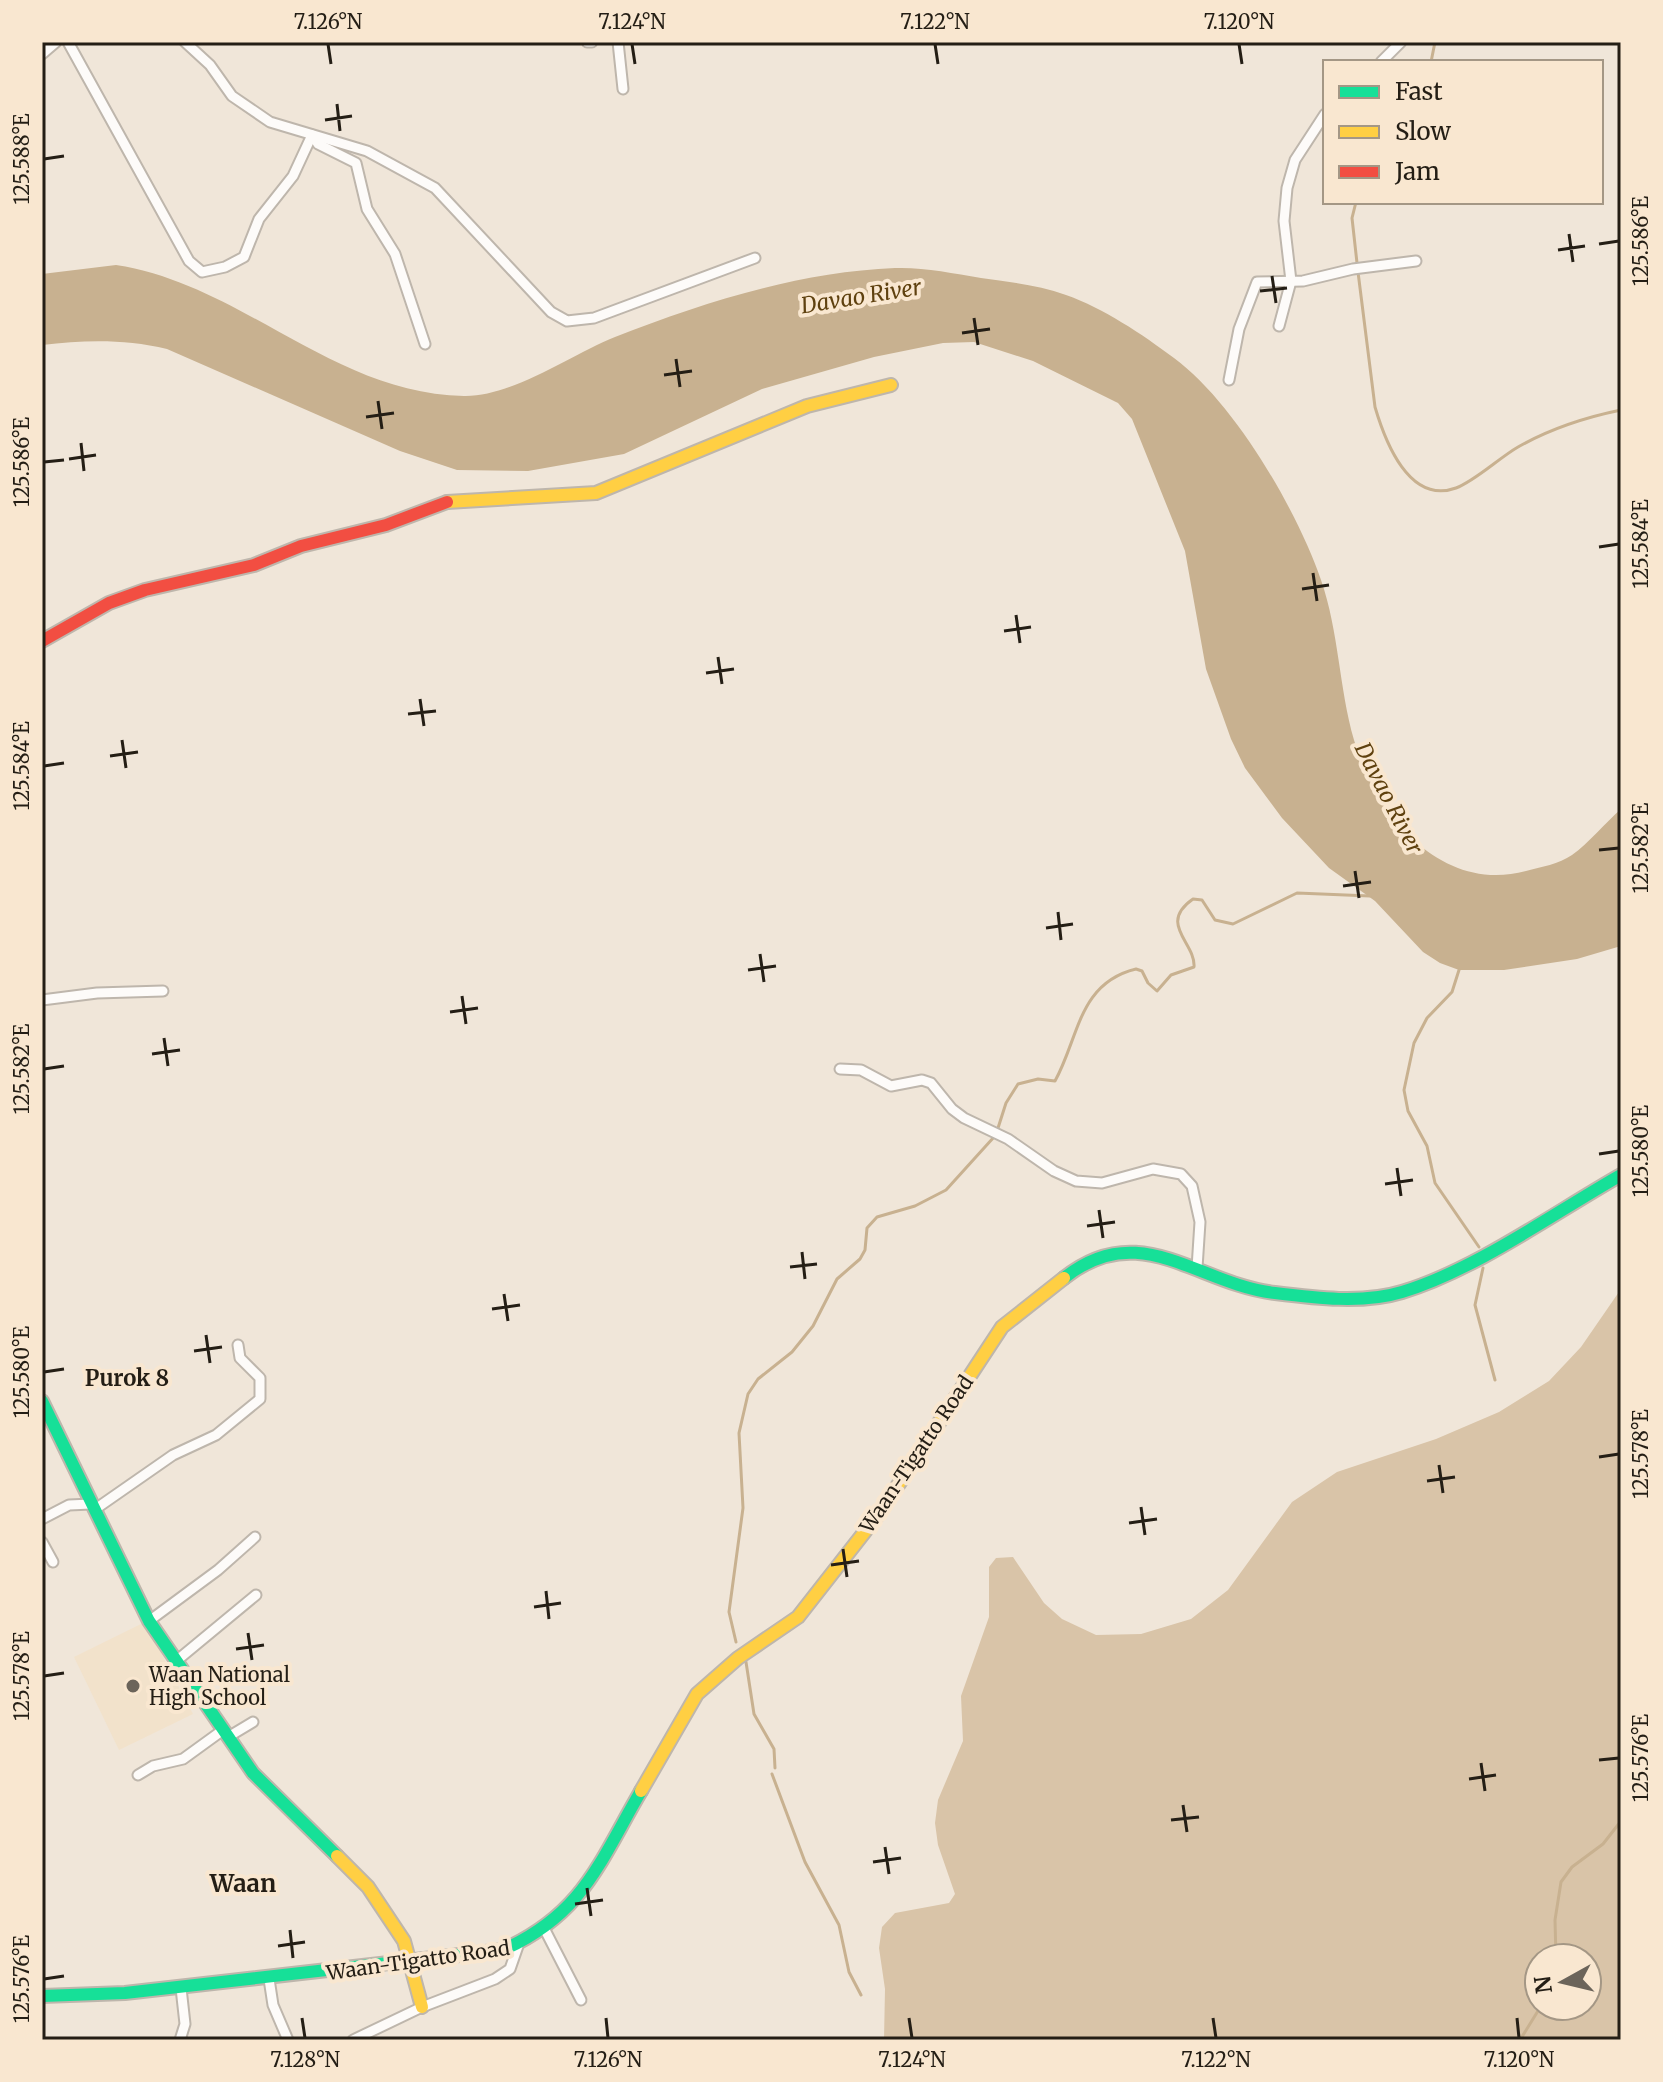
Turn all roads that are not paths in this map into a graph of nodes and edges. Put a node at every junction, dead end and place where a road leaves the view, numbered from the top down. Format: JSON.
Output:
{"nodes":[{"id":1,"x":56,"y":42,"type":"edge"},
{"id":2,"x":68,"y":42,"type":"edge"},
{"id":3,"x":185,"y":42,"type":"edge"},
{"id":4,"x":618,"y":42,"type":"edge"},
{"id":5,"x":1401,"y":42,"type":"edge"},
{"id":6,"x":42,"y":54,"type":"edge"},
{"id":7,"x":1383,"y":60,"type":"edge"},
{"id":8,"x":623,"y":89,"type":"dead end"},
{"id":9,"x":1323,"y":117,"type":"edge"},
{"id":10,"x":312,"y":135,"type":"junction"},
{"id":11,"x":755,"y":258,"type":"dead end"},
{"id":12,"x":1416,"y":261,"type":"dead end"},
{"id":13,"x":1291,"y":281,"type":"junction"},
{"id":14,"x":1279,"y":326,"type":"dead end"},
{"id":15,"x":425,"y":344,"type":"dead end"},
{"id":16,"x":1229,"y":380,"type":"dead end"},
{"id":17,"x":891,"y":385,"type":"dead end"},
{"id":18,"x":42,"y":641,"type":"edge"},
{"id":19,"x":163,"y":991,"type":"dead end"},
{"id":20,"x":42,"y":1000,"type":"edge"},
{"id":21,"x":840,"y":1069,"type":"dead end"},
{"id":22,"x":1621,"y":1175,"type":"edge"},
{"id":23,"x":1197,"y":1268,"type":"junction"},
{"id":24,"x":238,"y":1345,"type":"dead end"},
{"id":25,"x":42,"y":1401,"type":"edge"},
{"id":26,"x":93,"y":1507,"type":"junction"},
{"id":27,"x":42,"y":1519,"type":"edge"},
{"id":28,"x":255,"y":1537,"type":"dead end"},
{"id":29,"x":42,"y":1542,"type":"edge"},
{"id":30,"x":53,"y":1562,"type":"dead end"},
{"id":31,"x":256,"y":1595,"type":"dead end"},
{"id":32,"x":149,"y":1621,"type":"junction"},
{"id":33,"x":175,"y":1662,"type":"junction"},
{"id":34,"x":253,"y":1722,"type":"dead end"},
{"id":35,"x":225,"y":1734,"type":"junction"},
{"id":36,"x":138,"y":1775,"type":"dead end"},
{"id":37,"x":545,"y":1930,"type":"junction"},
{"id":38,"x":518,"y":1946,"type":"junction"},
{"id":39,"x":410,"y":1963,"type":"junction"},
{"id":40,"x":269,"y":1979,"type":"junction"},
{"id":41,"x":181,"y":1988,"type":"junction"},
{"id":42,"x":42,"y":1996,"type":"edge"},
{"id":43,"x":581,"y":2000,"type":"dead end"},
{"id":44,"x":422,"y":2007,"type":"junction"},
{"id":45,"x":180,"y":2040,"type":"edge"},
{"id":46,"x":288,"y":2040,"type":"edge"},
{"id":47,"x":353,"y":2040,"type":"edge"}],
"edges":[{"from":1,"to":6,"type":"street"},
{"from":2,"to":10,"type":"street"},
{"from":3,"to":10,"type":"street"},
{"from":4,"to":8,"type":"street"},
{"from":5,"to":7,"type":"street"},
{"from":9,"to":13,"type":"street"},
{"from":10,"to":11,"type":"street"},
{"from":10,"to":15,"type":"street"},
{"from":12,"to":13,"type":"street"},
{"from":13,"to":14,"type":"street"},
{"from":13,"to":16,"type":"street"},
{"from":17,"to":18,"type":"street"},
{"from":19,"to":20,"type":"street"},
{"from":21,"to":23,"type":"street"},
{"from":22,"to":23,"type":"street","name":"Waan-Tigatto Road"},
{"from":23,"to":37,"type":"street","name":"Waan-Tigatto Road"},
{"from":24,"to":26,"type":"street"},
{"from":25,"to":26,"type":"street"},
{"from":26,"to":27,"type":"street"},
{"from":26,"to":32,"type":"street"},
{"from":28,"to":32,"type":"street"},
{"from":29,"to":30,"type":"street"},
{"from":31,"to":33,"type":"street"},
{"from":32,"to":33,"type":"street"},
{"from":33,"to":35,"type":"street"},
{"from":34,"to":35,"type":"street"},
{"from":35,"to":36,"type":"street"},
{"from":35,"to":39,"type":"street"},
{"from":37,"to":38,"type":"street","name":"Waan-Tigatto Road"},
{"from":37,"to":43,"type":"street"},
{"from":38,"to":39,"type":"street","name":"Waan-Tigatto Road"},
{"from":38,"to":44,"type":"street"},
{"from":39,"to":40,"type":"street","name":"Waan-Tigatto Road"},
{"from":39,"to":44,"type":"street"},
{"from":40,"to":41,"type":"street","name":"Waan-Tigatto Road"},
{"from":40,"to":46,"type":"street"},
{"from":41,"to":42,"type":"street","name":"Waan-Tigatto Road"},
{"from":41,"to":45,"type":"street"},
{"from":44,"to":47,"type":"street"}]}
